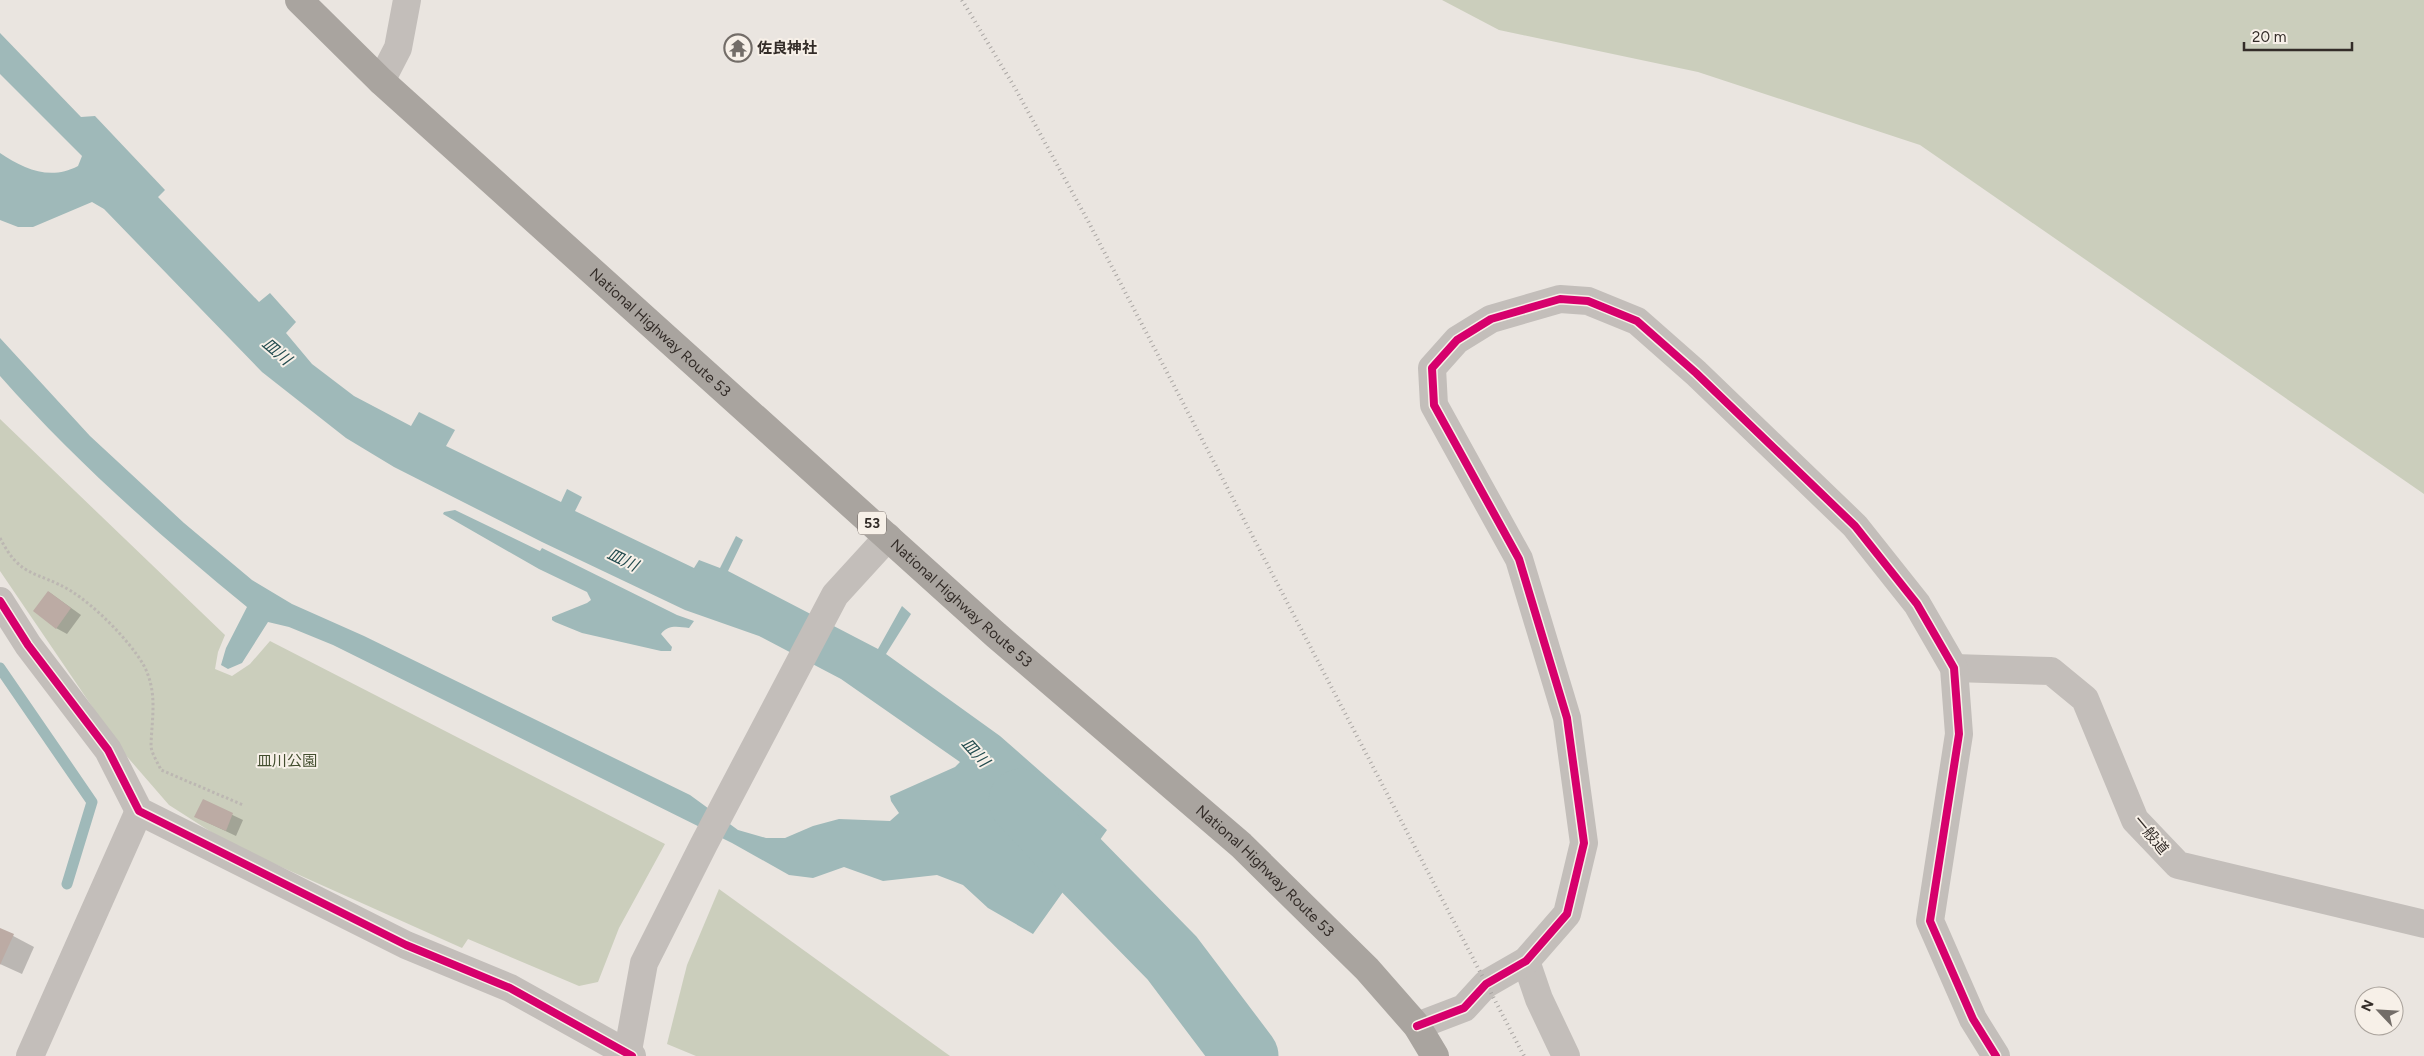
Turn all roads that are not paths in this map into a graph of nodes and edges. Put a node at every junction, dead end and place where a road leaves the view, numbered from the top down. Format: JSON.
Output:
{"nodes":[{"id":1,"x":299,"y":0,"type":"edge"},
{"id":2,"x":407,"y":0,"type":"edge"},
{"id":3,"x":381,"y":81,"type":"junction"},
{"id":4,"x":888,"y":537,"type":"junction"},
{"id":5,"x":0,"y":601,"type":"edge"},
{"id":6,"x":1954,"y":668,"type":"junction"},
{"id":7,"x":139,"y":811,"type":"junction"},
{"id":8,"x":2424,"y":924,"type":"edge"},
{"id":9,"x":1526,"y":961,"type":"junction"},
{"id":10,"x":1416,"y":1026,"type":"junction"},
{"id":11,"x":629,"y":1055,"type":"edge"},
{"id":12,"x":30,"y":1056,"type":"edge"},
{"id":13,"x":1435,"y":1056,"type":"edge"},
{"id":14,"x":1566,"y":1056,"type":"edge"},
{"id":15,"x":1996,"y":1056,"type":"edge"}],
"edges":[{"from":1,"to":3,"type":"highway","name":"National Highway Route 53","number":"53"},
{"from":2,"to":3,"type":"street"},
{"from":3,"to":4,"type":"highway","name":"National Highway Route 53","number":"53"},
{"from":4,"to":10,"type":"highway","name":"National Highway Route 53","number":"53"},
{"from":4,"to":11,"type":"street"},
{"from":5,"to":7,"type":"street"},
{"from":6,"to":8,"type":"street","name":"一般道"},
{"from":6,"to":9,"type":"street"},
{"from":6,"to":15,"type":"street"},
{"from":7,"to":11,"type":"street"},
{"from":7,"to":12,"type":"street"},
{"from":9,"to":10,"type":"street"},
{"from":9,"to":14,"type":"street"},
{"from":10,"to":13,"type":"highway","name":"National Highway Route 53","number":"53"}]}
